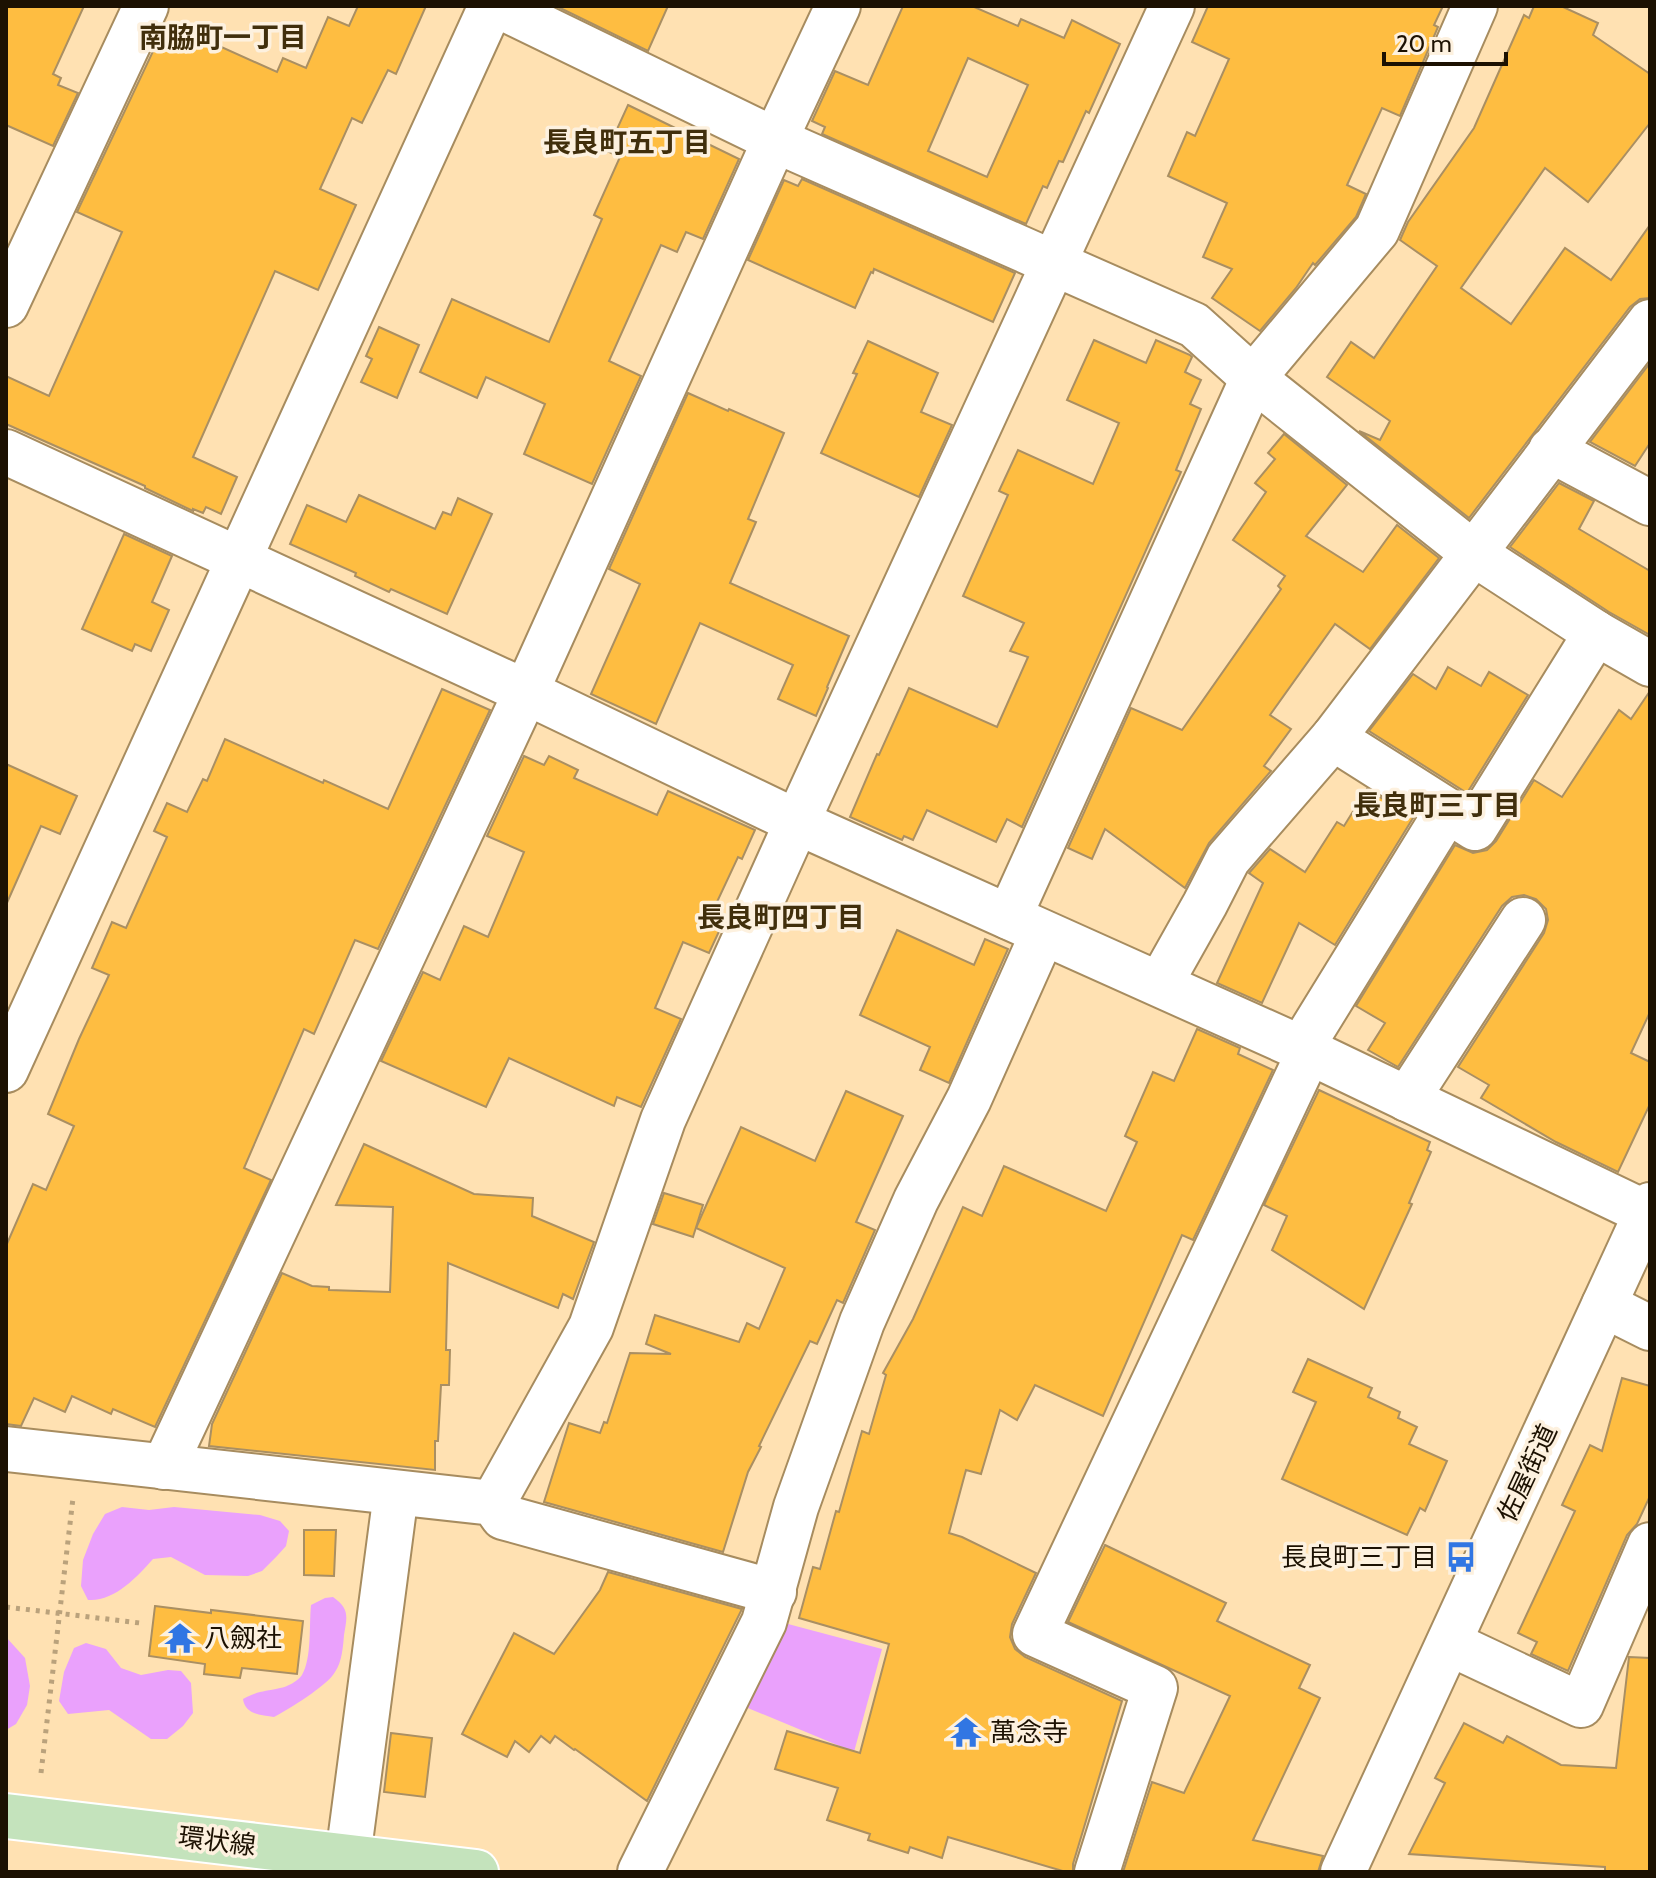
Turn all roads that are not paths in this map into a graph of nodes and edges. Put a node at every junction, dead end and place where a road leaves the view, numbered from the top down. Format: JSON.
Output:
{"nodes":[{"id":1,"x":146,"y":6,"type":"edge"},
{"id":2,"x":491,"y":6,"type":"edge"},
{"id":3,"x":499,"y":6,"type":"edge"},
{"id":4,"x":838,"y":6,"type":"edge"},
{"id":5,"x":1172,"y":6,"type":"edge"},
{"id":6,"x":1475,"y":6,"type":"edge"},
{"id":7,"x":775,"y":140,"type":"junction"},
{"id":8,"x":1054,"y":264,"type":"junction"},
{"id":9,"x":6,"y":305,"type":"edge"},
{"id":10,"x":1650,"y":322,"type":"edge"},
{"id":11,"x":1253,"y":378,"type":"junction"},
{"id":12,"x":1551,"y":450,"type":"junction"},
{"id":13,"x":6,"y":452,"type":"edge"},
{"id":14,"x":1650,"y":503,"type":"edge"},
{"id":15,"x":1473,"y":553,"type":"junction"},
{"id":16,"x":239,"y":559,"type":"junction"},
{"id":17,"x":1596,"y":633,"type":"junction"},
{"id":18,"x":1650,"y":664,"type":"edge"},
{"id":19,"x":526,"y":692,"type":"junction"},
{"id":20,"x":1333,"y":738,"type":"junction"},
{"id":21,"x":1447,"y":811,"type":"junction"},
{"id":22,"x":797,"y":822,"type":"junction"},
{"id":23,"x":1523,"y":920,"type":"dead end"},
{"id":24,"x":1026,"y":925,"type":"junction"},
{"id":25,"x":1160,"y":984,"type":"junction"},
{"id":26,"x":1305,"y":1050,"type":"junction"},
{"id":27,"x":6,"y":1070,"type":"edge"},
{"id":28,"x":1407,"y":1099,"type":"junction"},
{"id":29,"x":1648,"y":1209,"type":"edge"},
{"id":30,"x":1604,"y":1305,"type":"junction"},
{"id":31,"x":1650,"y":1328,"type":"edge"},
{"id":32,"x":6,"y":1449,"type":"edge"},
{"id":33,"x":164,"y":1467,"type":"junction"},
{"id":34,"x":396,"y":1493,"type":"junction"},
{"id":35,"x":493,"y":1503,"type":"junction"},
{"id":36,"x":1650,"y":1545,"type":"edge"},
{"id":37,"x":774,"y":1592,"type":"junction"},
{"id":38,"x":1449,"y":1643,"type":"junction"},
{"id":39,"x":6,"y":1816,"type":"edge"},
{"id":40,"x":348,"y":1857,"type":"junction"},
{"id":41,"x":476,"y":1872,"type":"edge"},
{"id":42,"x":640,"y":1872,"type":"edge"},
{"id":43,"x":1097,"y":1872,"type":"edge"},
{"id":44,"x":1343,"y":1872,"type":"edge"}],
"edges":[{"from":1,"to":9,"type":"street"},
{"from":2,"to":16,"type":"street"},
{"from":3,"to":7,"type":"street"},
{"from":4,"to":7,"type":"street"},
{"from":5,"to":8,"type":"street"},
{"from":6,"to":11,"type":"street"},
{"from":7,"to":8,"type":"street"},
{"from":7,"to":19,"type":"street"},
{"from":8,"to":11,"type":"street"},
{"from":8,"to":22,"type":"street"},
{"from":10,"to":12,"type":"street"},
{"from":11,"to":15,"type":"street"},
{"from":11,"to":24,"type":"street"},
{"from":12,"to":14,"type":"street"},
{"from":12,"to":15,"type":"street"},
{"from":13,"to":16,"type":"street"},
{"from":15,"to":17,"type":"street"},
{"from":15,"to":20,"type":"street"},
{"from":16,"to":19,"type":"street"},
{"from":16,"to":27,"type":"street"},
{"from":17,"to":18,"type":"street"},
{"from":17,"to":21,"type":"street"},
{"from":19,"to":22,"type":"street"},
{"from":19,"to":33,"type":"street"},
{"from":20,"to":21,"type":"street"},
{"from":20,"to":25,"type":"street"},
{"from":21,"to":26,"type":"street"},
{"from":22,"to":24,"type":"street"},
{"from":22,"to":35,"type":"street"},
{"from":23,"to":28,"type":"street"},
{"from":24,"to":25,"type":"street"},
{"from":24,"to":37,"type":"street"},
{"from":25,"to":26,"type":"street"},
{"from":26,"to":28,"type":"street"},
{"from":26,"to":43,"type":"street"},
{"from":28,"to":29,"type":"street"},
{"from":29,"to":30,"type":"street","name":"佐屋街道"},
{"from":30,"to":31,"type":"street"},
{"from":30,"to":38,"type":"street","name":"佐屋街道"},
{"from":32,"to":33,"type":"street"},
{"from":33,"to":34,"type":"street"},
{"from":34,"to":35,"type":"street"},
{"from":34,"to":40,"type":"street"},
{"from":35,"to":37,"type":"street"},
{"from":36,"to":38,"type":"street"},
{"from":37,"to":42,"type":"street"},
{"from":38,"to":44,"type":"street","name":"佐屋街道"},
{"from":39,"to":40,"type":"main road","name":"環状線"},
{"from":40,"to":41,"type":"main road","name":"環状線"}]}
